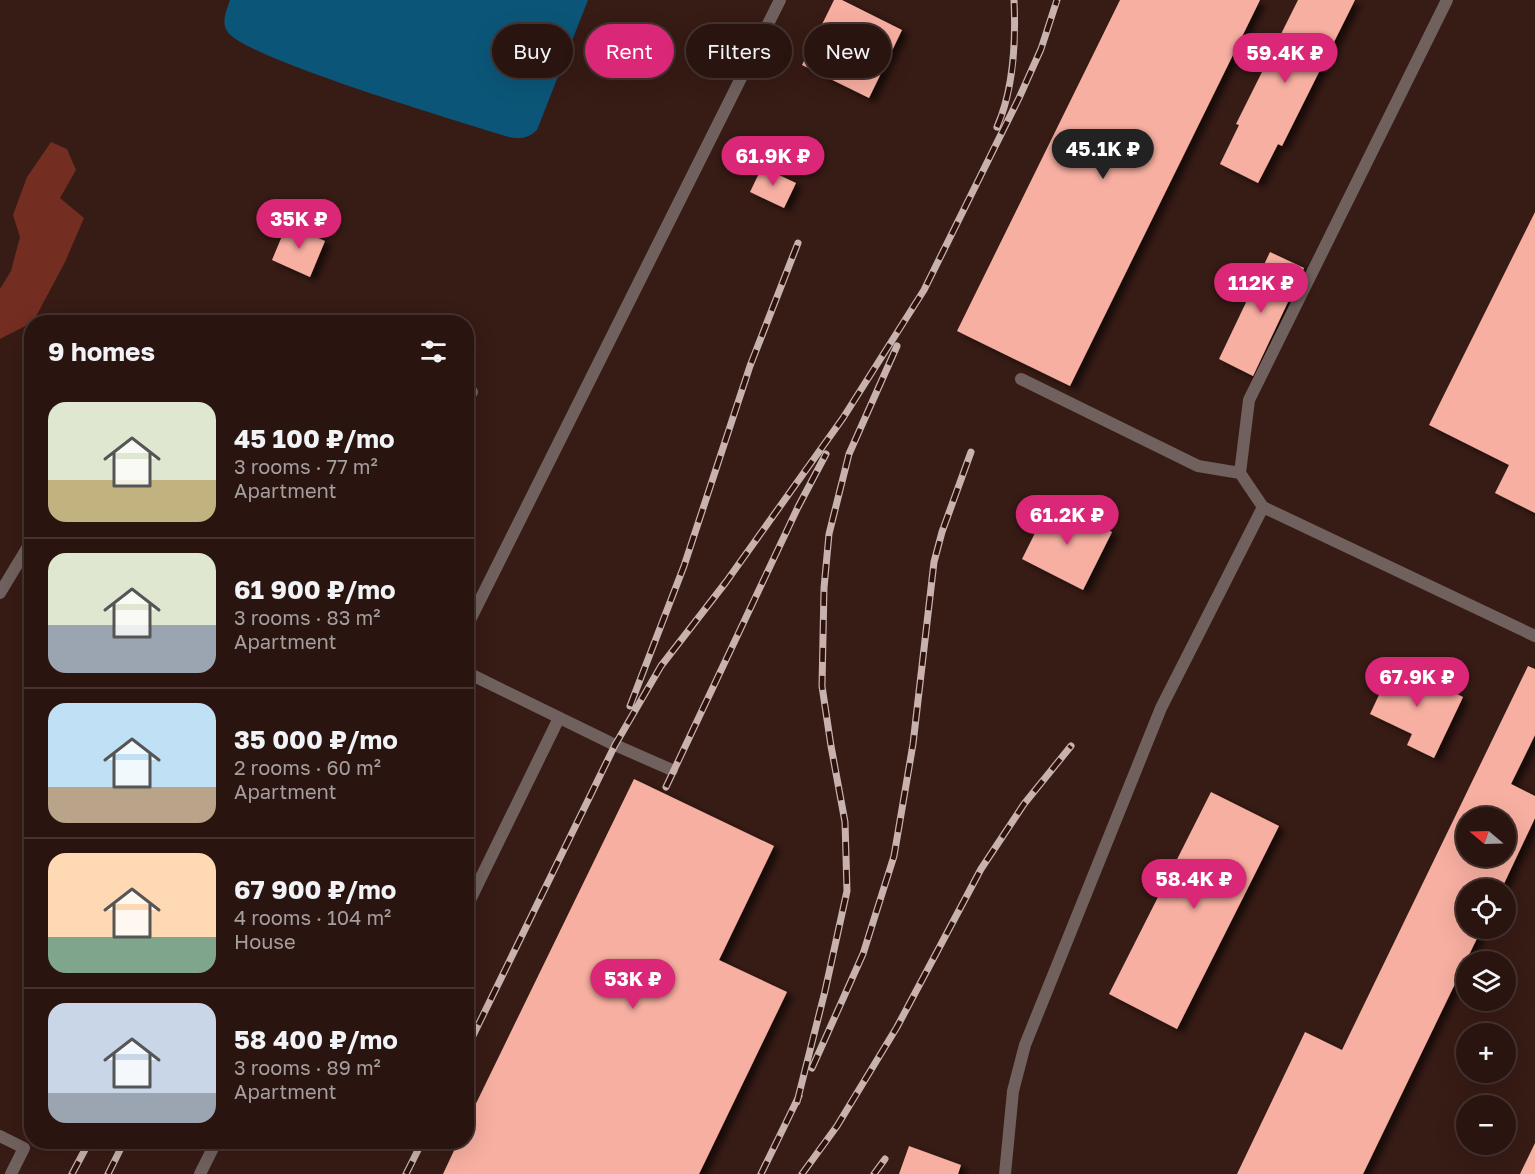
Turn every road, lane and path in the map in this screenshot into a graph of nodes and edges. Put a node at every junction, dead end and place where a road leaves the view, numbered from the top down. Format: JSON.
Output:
{"nodes":[{"id":1,"x":780,"y":0,"type":"edge"},
{"id":2,"x":1447,"y":0,"type":"edge"},
{"id":3,"x":1021,"y":379,"type":"dead end"},
{"id":4,"x":1240,"y":473,"type":"junction"},
{"id":5,"x":1263,"y":507,"type":"junction"},
{"id":6,"x":24,"y":553,"type":"edge"},
{"id":7,"x":0,"y":593,"type":"edge"},
{"id":8,"x":474,"y":612,"type":"edge"},
{"id":9,"x":1535,"y":636,"type":"edge"},
{"id":10,"x":474,"y":676,"type":"edge"},
{"id":11,"x":559,"y":718,"type":"junction"},
{"id":12,"x":672,"y":770,"type":"dead end"},
{"id":13,"x":474,"y":892,"type":"edge"},
{"id":14,"x":0,"y":1136,"type":"edge"},
{"id":15,"x":212,"y":1149,"type":"edge"},
{"id":16,"x":11,"y":1174,"type":"edge"},
{"id":17,"x":200,"y":1174,"type":"edge"},
{"id":18,"x":1005,"y":1174,"type":"edge"}],
"edges":[{"from":1,"to":8,"type":"lane"},
{"from":2,"to":4,"type":"lane"},
{"from":3,"to":4,"type":"lane"},
{"from":4,"to":5,"type":"lane"},
{"from":5,"to":9,"type":"lane"},
{"from":5,"to":18,"type":"lane"},
{"from":6,"to":7,"type":"lane"},
{"from":10,"to":11,"type":"lane"},
{"from":11,"to":12,"type":"lane"},
{"from":11,"to":13,"type":"lane"},
{"from":14,"to":16,"type":"lane"},
{"from":15,"to":17,"type":"lane"}]}
